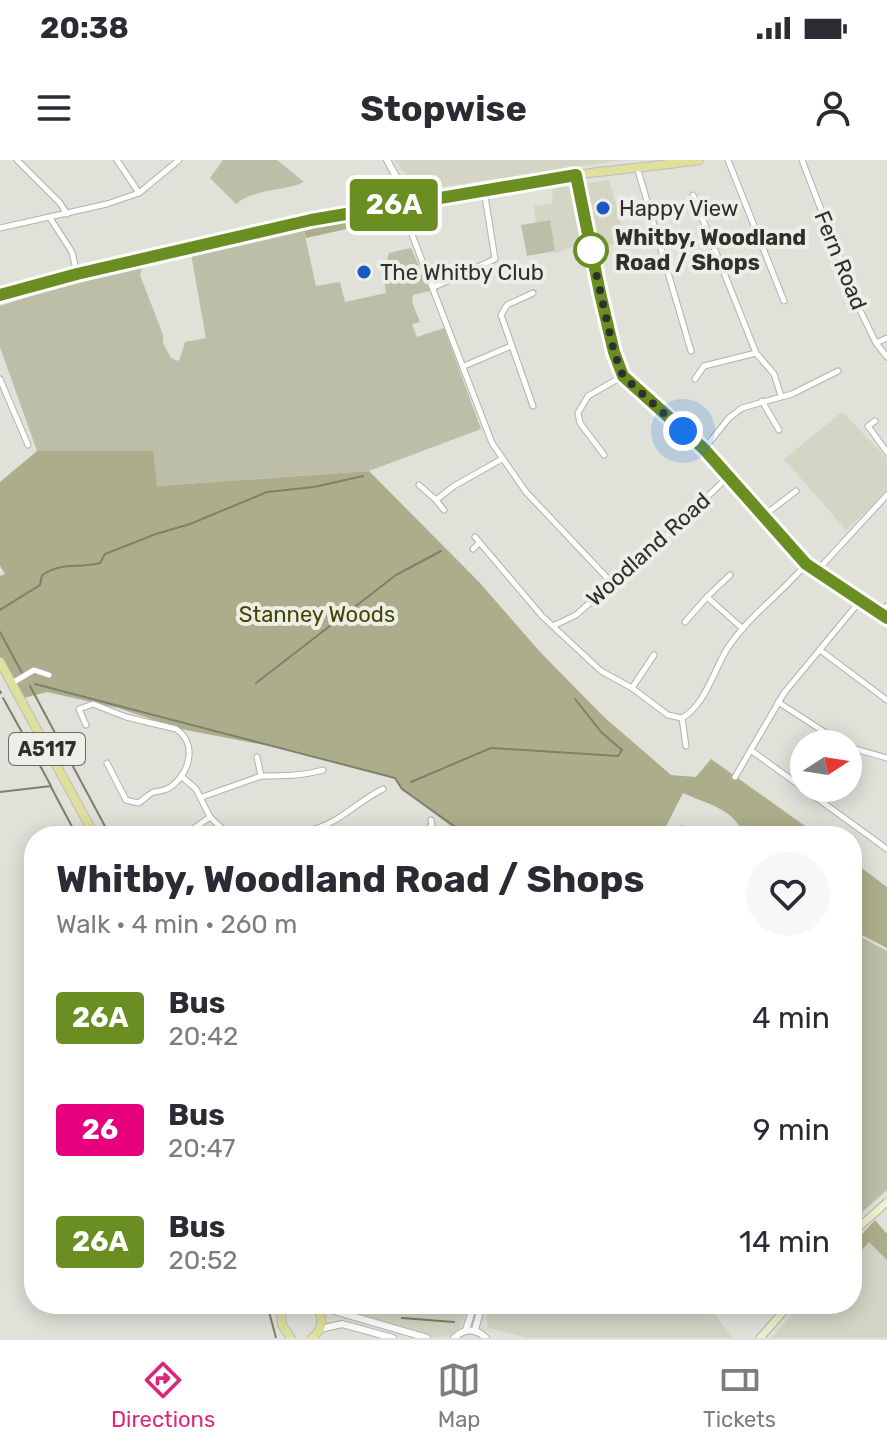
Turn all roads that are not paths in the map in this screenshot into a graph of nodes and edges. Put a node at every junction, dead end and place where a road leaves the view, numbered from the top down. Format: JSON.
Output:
{"nodes":[{"id":1,"x":17,"y":160,"type":"edge"},
{"id":2,"x":117,"y":160,"type":"edge"},
{"id":3,"x":179,"y":160,"type":"edge"},
{"id":4,"x":387,"y":160,"type":"edge"},
{"id":5,"x":699,"y":160,"type":"edge"},
{"id":6,"x":728,"y":160,"type":"edge"},
{"id":7,"x":802,"y":160,"type":"edge"},
{"id":8,"x":636,"y":163,"type":"edge"},
{"id":9,"x":576,"y":175,"type":"junction"},
{"id":10,"x":484,"y":190,"type":"junction"},
{"id":11,"x":139,"y":193,"type":"junction"},
{"id":12,"x":693,"y":195,"type":"dead end"},
{"id":13,"x":408,"y":202,"type":"junction"},
{"id":14,"x":67,"y":214,"type":"junction"},
{"id":15,"x":50,"y":218,"type":"junction"},
{"id":16,"x":1,"y":227,"type":"edge"},
{"id":17,"x":77,"y":274,"type":"junction"},
{"id":18,"x":434,"y":287,"type":"junction"},
{"id":19,"x":533,"y":293,"type":"dead end"},
{"id":20,"x":0,"y":295,"type":"edge"},
{"id":21,"x":784,"y":301,"type":"dead end"},
{"id":22,"x":887,"y":338,"type":"edge"},
{"id":23,"x":876,"y":343,"type":"junction"},
{"id":24,"x":511,"y":346,"type":"junction"},
{"id":25,"x":691,"y":351,"type":"dead end"},
{"id":26,"x":756,"y":353,"type":"junction"},
{"id":27,"x":887,"y":357,"type":"edge"},
{"id":28,"x":464,"y":366,"type":"junction"},
{"id":29,"x":838,"y":371,"type":"dead end"},
{"id":30,"x":623,"y":376,"type":"junction"},
{"id":31,"x":0,"y":379,"type":"edge"},
{"id":32,"x":695,"y":379,"type":"dead end"},
{"id":33,"x":781,"y":396,"type":"junction"},
{"id":34,"x":762,"y":401,"type":"junction"},
{"id":35,"x":533,"y":406,"type":"dead end"},
{"id":36,"x":875,"y":421,"type":"dead end"},
{"id":37,"x":779,"y":430,"type":"dead end"},
{"id":38,"x":28,"y":445,"type":"dead end"},
{"id":39,"x":704,"y":449,"type":"junction"},
{"id":40,"x":887,"y":452,"type":"edge"},
{"id":41,"x":604,"y":455,"type":"dead end"},
{"id":42,"x":502,"y":459,"type":"junction"},
{"id":43,"x":728,"y":477,"type":"junction"},
{"id":44,"x":419,"y":485,"type":"dead end"},
{"id":45,"x":796,"y":491,"type":"dead end"},
{"id":46,"x":887,"y":495,"type":"edge"},
{"id":47,"x":436,"y":500,"type":"junction"},
{"id":48,"x":444,"y":510,"type":"dead end"},
{"id":49,"x":762,"y":517,"type":"junction"},
{"id":50,"x":475,"y":537,"type":"dead end"},
{"id":51,"x":479,"y":543,"type":"junction"},
{"id":52,"x":473,"y":549,"type":"dead end"},
{"id":53,"x":806,"y":564,"type":"junction"},
{"id":54,"x":816,"y":572,"type":"junction"},
{"id":55,"x":730,"y":575,"type":"dead end"},
{"id":56,"x":612,"y":583,"type":"junction"},
{"id":57,"x":707,"y":597,"type":"junction"},
{"id":58,"x":860,"y":601,"type":"junction"},
{"id":59,"x":887,"y":606,"type":"edge"},
{"id":60,"x":880,"y":613,"type":"junction"},
{"id":61,"x":887,"y":618,"type":"edge"},
{"id":62,"x":685,"y":622,"type":"dead end"},
{"id":63,"x":553,"y":626,"type":"junction"},
{"id":64,"x":743,"y":629,"type":"junction"},
{"id":65,"x":820,"y":650,"type":"junction"},
{"id":66,"x":654,"y":655,"type":"dead end"},
{"id":67,"x":0,"y":662,"type":"edge"},
{"id":68,"x":49,"y":675,"type":"dead end"},
{"id":69,"x":12,"y":683,"type":"junction"},
{"id":70,"x":632,"y":688,"type":"junction"},
{"id":71,"x":887,"y":700,"type":"edge"},
{"id":72,"x":778,"y":702,"type":"junction"},
{"id":73,"x":682,"y":718,"type":"junction"},
{"id":74,"x":86,"y":725,"type":"dead end"},
{"id":75,"x":822,"y":730,"type":"edge"},
{"id":76,"x":686,"y":746,"type":"dead end"},
{"id":77,"x":862,"y":750,"type":"edge"},
{"id":78,"x":752,"y":751,"type":"junction"},
{"id":79,"x":257,"y":757,"type":"dead end"},
{"id":80,"x":887,"y":758,"type":"edge"},
{"id":81,"x":117,"y":768,"type":"dead end"},
{"id":82,"x":318,"y":769,"type":"dead end"},
{"id":83,"x":181,"y":776,"type":"junction"},
{"id":84,"x":261,"y":776,"type":"junction"},
{"id":85,"x":735,"y":777,"type":"dead end"},
{"id":86,"x":383,"y":789,"type":"dead end"},
{"id":87,"x":202,"y":797,"type":"junction"},
{"id":88,"x":210,"y":817,"type":"junction"},
{"id":89,"x":90,"y":826,"type":"edge"},
{"id":90,"x":197,"y":826,"type":"edge"},
{"id":91,"x":219,"y":826,"type":"edge"},
{"id":92,"x":324,"y":826,"type":"edge"},
{"id":93,"x":855,"y":826,"type":"edge"},
{"id":94,"x":862,"y":831,"type":"edge"},
{"id":95,"x":887,"y":849,"type":"edge"},
{"id":96,"x":887,"y":1202,"type":"edge"},
{"id":97,"x":862,"y":1224,"type":"edge"},
{"id":98,"x":320,"y":1314,"type":"edge"},
{"id":99,"x":344,"y":1314,"type":"edge"},
{"id":100,"x":471,"y":1314,"type":"edge"},
{"id":101,"x":479,"y":1314,"type":"edge"},
{"id":102,"x":781,"y":1314,"type":"edge"},
{"id":103,"x":282,"y":1315,"type":"edge"},
{"id":104,"x":466,"y":1330,"type":"junction"},
{"id":105,"x":475,"y":1330,"type":"junction"},
{"id":106,"x":316,"y":1335,"type":"edge"},
{"id":107,"x":291,"y":1338,"type":"edge"},
{"id":108,"x":393,"y":1338,"type":"edge"},
{"id":109,"x":427,"y":1338,"type":"edge"},
{"id":110,"x":454,"y":1338,"type":"edge"},
{"id":111,"x":486,"y":1338,"type":"edge"},
{"id":112,"x":760,"y":1338,"type":"edge"}],
"edges":[{"from":1,"to":14,"type":"street"},
{"from":2,"to":11,"type":"street"},
{"from":3,"to":11,"type":"street"},
{"from":4,"to":13,"type":"street"},
{"from":5,"to":8,"type":"main road"},
{"from":6,"to":21,"type":"street"},
{"from":7,"to":23,"type":"street","name":"Fern Road"},
{"from":8,"to":9,"type":"main road"},
{"from":8,"to":25,"type":"street"},
{"from":9,"to":10,"type":"main road"},
{"from":9,"to":30,"type":"street"},
{"from":10,"to":13,"type":"main road"},
{"from":10,"to":18,"type":"street"},
{"from":11,"to":14,"type":"street"},
{"from":12,"to":26,"type":"street"},
{"from":13,"to":17,"type":"main road"},
{"from":13,"to":18,"type":"street"},
{"from":14,"to":15,"type":"street"},
{"from":15,"to":16,"type":"street"},
{"from":15,"to":17,"type":"street"},
{"from":17,"to":20,"type":"main road"},
{"from":18,"to":28,"type":"street"},
{"from":19,"to":24,"type":"street"},
{"from":22,"to":23,"type":"street"},
{"from":23,"to":27,"type":"street","name":"Fern Road"},
{"from":24,"to":28,"type":"street"},
{"from":24,"to":35,"type":"street"},
{"from":26,"to":32,"type":"street"},
{"from":26,"to":33,"type":"street"},
{"from":28,"to":42,"type":"street"},
{"from":29,"to":33,"type":"street"},
{"from":30,"to":39,"type":"street","name":"Woodland Road"},
{"from":30,"to":41,"type":"street"},
{"from":31,"to":38,"type":"street"},
{"from":33,"to":34,"type":"street"},
{"from":34,"to":37,"type":"street"},
{"from":34,"to":39,"type":"street"},
{"from":36,"to":40,"type":"street"},
{"from":39,"to":43,"type":"street","name":"Woodland Road"},
{"from":42,"to":47,"type":"street"},
{"from":42,"to":56,"type":"street"},
{"from":43,"to":49,"type":"street"},
{"from":43,"to":56,"type":"street","name":"Woodland Road"},
{"from":44,"to":47,"type":"street"},
{"from":45,"to":49,"type":"street"},
{"from":46,"to":54,"type":"street"},
{"from":47,"to":48,"type":"street"},
{"from":49,"to":53,"type":"street"},
{"from":50,"to":51,"type":"street"},
{"from":51,"to":52,"type":"street"},
{"from":51,"to":63,"type":"street"},
{"from":53,"to":54,"type":"street"},
{"from":53,"to":64,"type":"street"},
{"from":54,"to":58,"type":"street"},
{"from":55,"to":57,"type":"street"},
{"from":56,"to":63,"type":"street","name":"Woodland Road"},
{"from":57,"to":62,"type":"street"},
{"from":57,"to":64,"type":"street"},
{"from":58,"to":60,"type":"street"},
{"from":58,"to":65,"type":"street"},
{"from":59,"to":60,"type":"street"},
{"from":60,"to":61,"type":"street"},
{"from":63,"to":70,"type":"street"},
{"from":64,"to":73,"type":"street"},
{"from":65,"to":71,"type":"street"},
{"from":65,"to":72,"type":"street"},
{"from":66,"to":70,"type":"street"},
{"from":67,"to":69,"type":"main road","number":"A5117"},
{"from":68,"to":69,"type":"street"},
{"from":69,"to":89,"type":"main road","number":"A5117"},
{"from":70,"to":73,"type":"street"},
{"from":72,"to":75,"type":"street"},
{"from":72,"to":78,"type":"street"},
{"from":73,"to":76,"type":"street"},
{"from":74,"to":83,"type":"street"},
{"from":77,"to":80,"type":"street"},
{"from":78,"to":85,"type":"street"},
{"from":78,"to":93,"type":"street"},
{"from":79,"to":84,"type":"street"},
{"from":81,"to":83,"type":"street"},
{"from":82,"to":84,"type":"street"},
{"from":83,"to":87,"type":"street"},
{"from":84,"to":87,"type":"street"},
{"from":86,"to":92,"type":"street"},
{"from":87,"to":88,"type":"street"},
{"from":88,"to":90,"type":"street"},
{"from":88,"to":91,"type":"street"},
{"from":94,"to":95,"type":"street"},
{"from":96,"to":97,"type":"main road"},
{"from":98,"to":106,"type":"main road"},
{"from":99,"to":109,"type":"street"},
{"from":100,"to":104,"type":"street"},
{"from":101,"to":105,"type":"street"},
{"from":102,"to":112,"type":"main road"},
{"from":103,"to":107,"type":"main road"},
{"from":104,"to":105,"type":"street"},
{"from":104,"to":110,"type":"street"},
{"from":105,"to":111,"type":"street"},
{"from":106,"to":108,"type":"street"}]}
